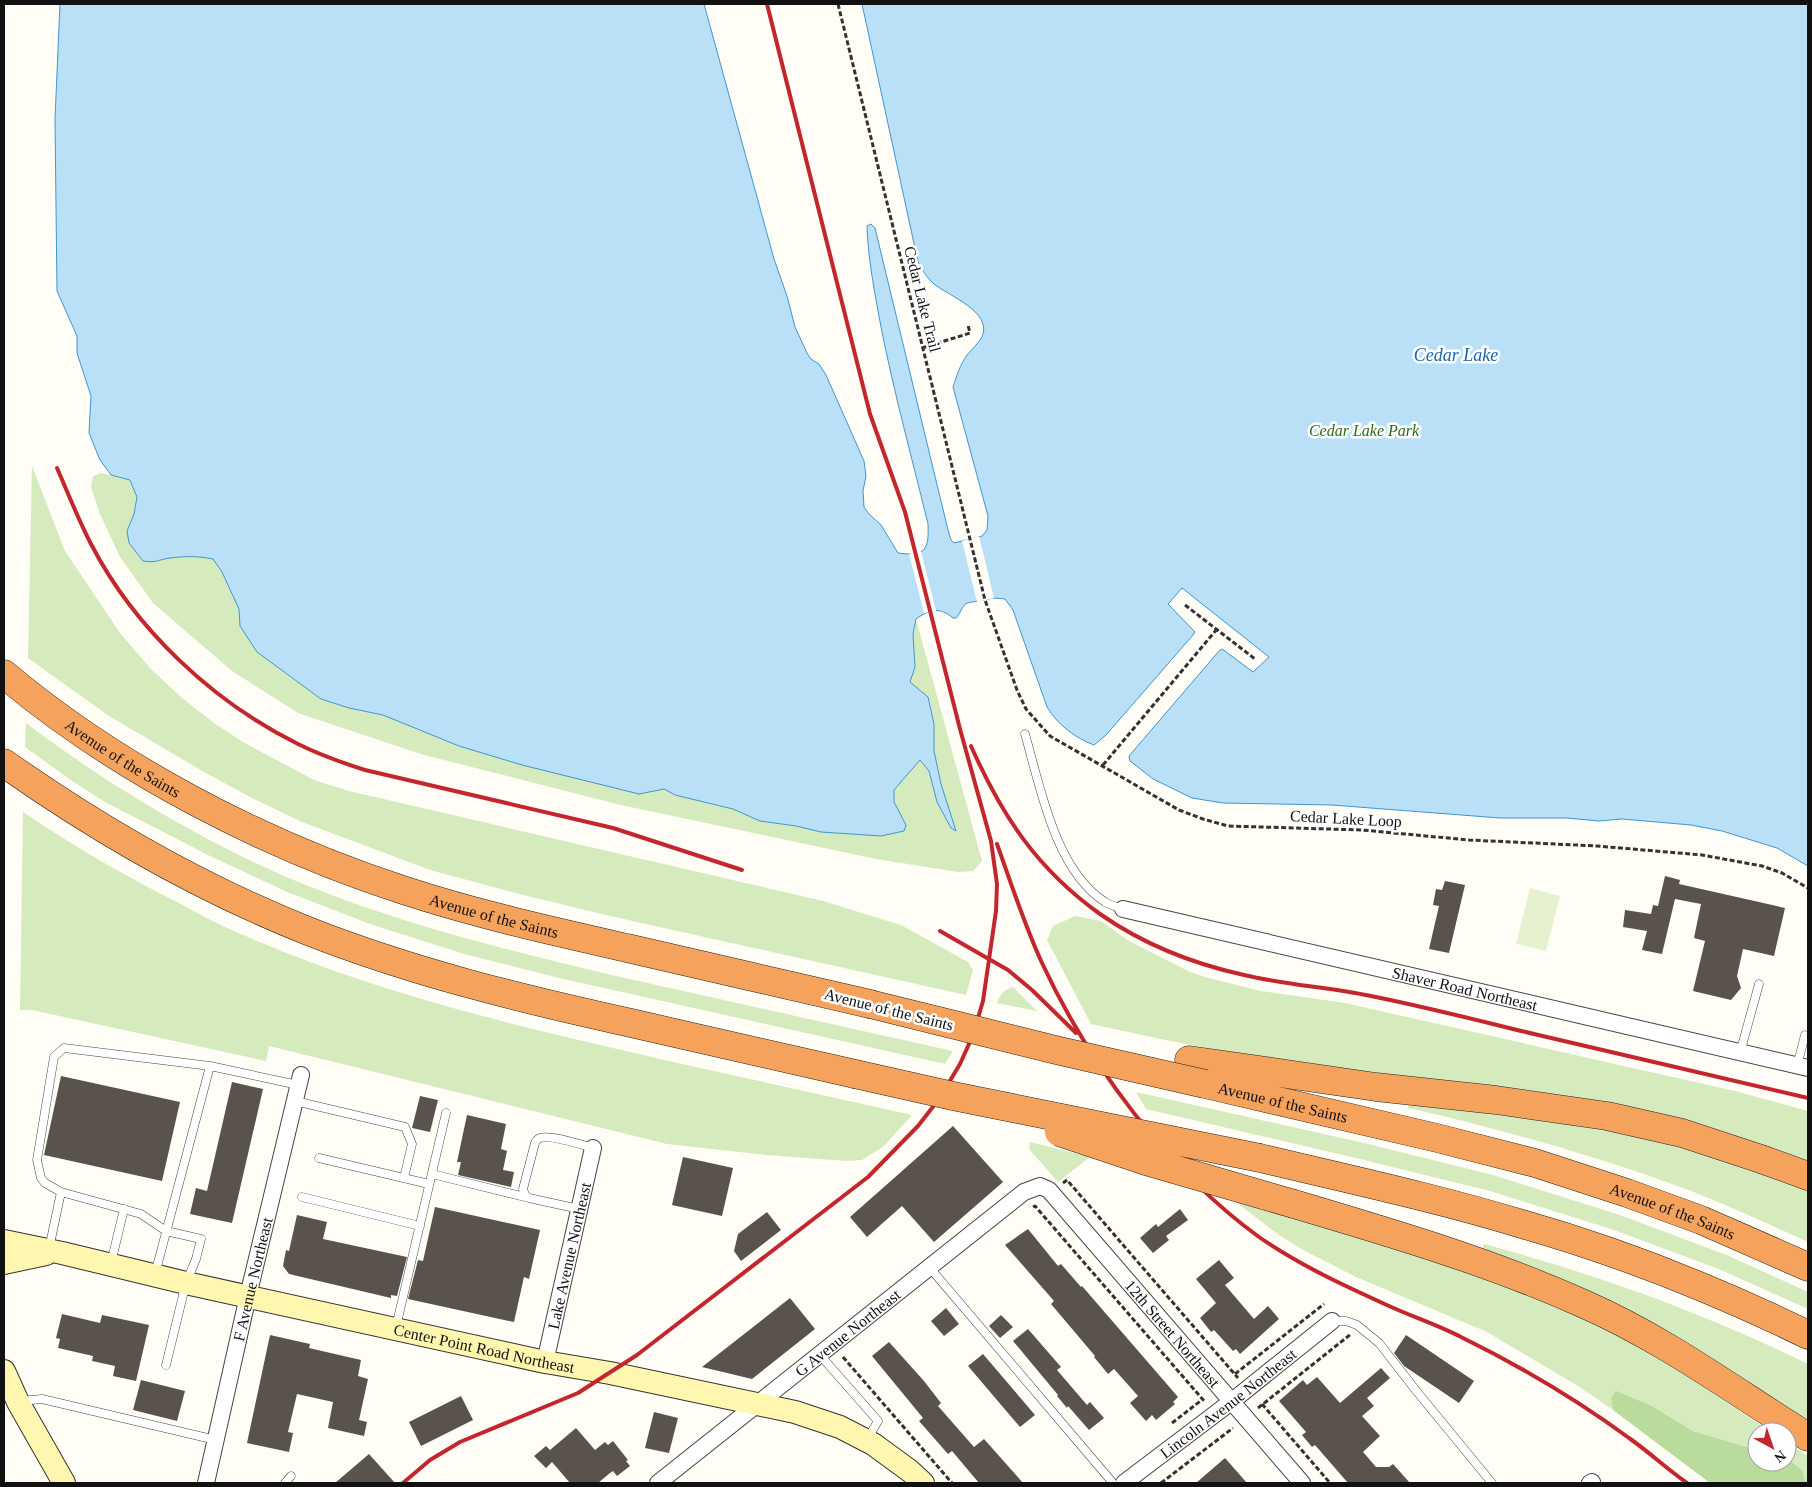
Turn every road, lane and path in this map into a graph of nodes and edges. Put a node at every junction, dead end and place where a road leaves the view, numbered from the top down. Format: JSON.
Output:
{"nodes":[{"id":1,"x":838,"y":4,"type":"edge"},
{"id":2,"x":968,"y":325,"type":"dead end"},
{"id":3,"x":922,"y":348,"type":"junction"},
{"id":4,"x":985,"y":600,"type":"joint"},
{"id":5,"x":1185,"y":605,"type":"dead end"},
{"id":6,"x":1217,"y":629,"type":"junction"},
{"id":7,"x":1255,"y":659,"type":"dead end"},
{"id":8,"x":4,"y":674,"type":"edge"},
{"id":9,"x":1025,"y":734,"type":"dead end"},
{"id":10,"x":4,"y":763,"type":"edge"},
{"id":11,"x":1103,"y":765,"type":"junction"},
{"id":12,"x":1808,"y":888,"type":"edge"},
{"id":13,"x":1123,"y":909,"type":"joint"},
{"id":14,"x":1759,"y":984,"type":"dead end"},
{"id":15,"x":1805,"y":1035,"type":"dead end"},
{"id":16,"x":1060,"y":1051,"type":"junction"},
{"id":17,"x":1740,"y":1053,"type":"junction"},
{"id":18,"x":210,"y":1066,"type":"junction"},
{"id":19,"x":1803,"y":1067,"type":"edge"},
{"id":20,"x":300,"y":1080,"type":"joint"},
{"id":21,"x":953,"y":1096,"type":"junction"},
{"id":22,"x":295,"y":1102,"type":"junction"},
{"id":23,"x":446,"y":1113,"type":"dead end"},
{"id":24,"x":593,"y":1148,"type":"joint"},
{"id":25,"x":319,"y":1158,"type":"dead end"},
{"id":26,"x":432,"y":1174,"type":"junction"},
{"id":27,"x":1808,"y":1176,"type":"edge"},
{"id":28,"x":404,"y":1178,"type":"junction"},
{"id":29,"x":429,"y":1184,"type":"junction"},
{"id":30,"x":1061,"y":1185,"type":"dead end"},
{"id":31,"x":1040,"y":1186,"type":"joint"},
{"id":32,"x":61,"y":1192,"type":"junction"},
{"id":33,"x":302,"y":1197,"type":"dead end"},
{"id":34,"x":529,"y":1198,"type":"junction"},
{"id":35,"x":124,"y":1209,"type":"junction"},
{"id":36,"x":579,"y":1209,"type":"junction"},
{"id":37,"x":1028,"y":1212,"type":"dead end"},
{"id":38,"x":420,"y":1226,"type":"junction"},
{"id":39,"x":166,"y":1231,"type":"junction"},
{"id":40,"x":4,"y":1241,"type":"edge"},
{"id":41,"x":47,"y":1251,"type":"junction"},
{"id":42,"x":4,"y":1263,"type":"edge"},
{"id":43,"x":110,"y":1265,"type":"junction"},
{"id":44,"x":1808,"y":1267,"type":"edge"},
{"id":45,"x":930,"y":1268,"type":"junction"},
{"id":46,"x":155,"y":1276,"type":"junction"},
{"id":47,"x":186,"y":1283,"type":"junction"},
{"id":48,"x":248,"y":1296,"type":"junction"},
{"id":49,"x":1324,"y":1304,"type":"dead end"},
{"id":50,"x":1332,"y":1321,"type":"joint"},
{"id":51,"x":395,"y":1329,"type":"junction"},
{"id":52,"x":1355,"y":1332,"type":"dead end"},
{"id":53,"x":1808,"y":1335,"type":"edge"},
{"id":54,"x":851,"y":1352,"type":"dead end"},
{"id":55,"x":820,"y":1355,"type":"junction"},
{"id":56,"x":842,"y":1356,"type":"junction"},
{"id":57,"x":839,"y":1361,"type":"dead end"},
{"id":58,"x":545,"y":1362,"type":"junction"},
{"id":59,"x":166,"y":1365,"type":"dead end"},
{"id":60,"x":4,"y":1371,"type":"edge"},
{"id":61,"x":1235,"y":1374,"type":"junction"},
{"id":62,"x":1230,"y":1378,"type":"dead end"},
{"id":63,"x":1238,"y":1378,"type":"dead end"},
{"id":64,"x":1258,"y":1400,"type":"dead end"},
{"id":65,"x":18,"y":1402,"type":"junction"},
{"id":66,"x":1231,"y":1402,"type":"junction"},
{"id":67,"x":758,"y":1404,"type":"junction"},
{"id":68,"x":1206,"y":1404,"type":"dead end"},
{"id":69,"x":1262,"y":1404,"type":"junction"},
{"id":70,"x":1257,"y":1408,"type":"dead end"},
{"id":71,"x":1235,"y":1426,"type":"dead end"},
{"id":72,"x":1808,"y":1437,"type":"edge"},
{"id":73,"x":216,"y":1440,"type":"junction"},
{"id":74,"x":866,"y":1440,"type":"junction"},
{"id":75,"x":291,"y":1476,"type":"dead end"},
{"id":76,"x":58,"y":1478,"type":"edge"},
{"id":77,"x":206,"y":1483,"type":"edge"},
{"id":78,"x":285,"y":1483,"type":"edge"},
{"id":79,"x":658,"y":1483,"type":"edge"},
{"id":80,"x":923,"y":1483,"type":"edge"},
{"id":81,"x":952,"y":1483,"type":"edge"},
{"id":82,"x":1112,"y":1483,"type":"edge"},
{"id":83,"x":1124,"y":1483,"type":"edge"},
{"id":84,"x":1161,"y":1483,"type":"edge"},
{"id":85,"x":1302,"y":1483,"type":"edge"},
{"id":86,"x":1330,"y":1483,"type":"edge"},
{"id":87,"x":1492,"y":1483,"type":"edge"}],
"edges":[{"from":1,"to":3,"type":"path","name":"Cedar Lake Trail"},
{"from":2,"to":3,"type":"path"},
{"from":3,"to":4,"type":"path","name":"Cedar Lake Trail"},
{"from":4,"to":11,"type":"path","name":"Cedar Lake Loop"},
{"from":5,"to":6,"type":"path"},
{"from":6,"to":7,"type":"path"},
{"from":6,"to":11,"type":"path"},
{"from":8,"to":16,"type":"highway","name":"Avenue of the Saints","bridge":true},
{"from":9,"to":13,"type":"lane"},
{"from":10,"to":21,"type":"highway","bridge":true},
{"from":11,"to":12,"type":"path","name":"Cedar Lake Loop"},
{"from":13,"to":17,"type":"street","name":"Shaver Road Northeast"},
{"from":14,"to":17,"type":"lane"},
{"from":15,"to":19,"type":"lane"},
{"from":16,"to":27,"type":"highway","bridge":true},
{"from":16,"to":44,"type":"highway","name":"Avenue of the Saints","bridge":true},
{"from":17,"to":19,"type":"street","name":"Shaver Road Northeast"},
{"from":18,"to":20,"type":"lane"},
{"from":18,"to":32,"type":"lane"},
{"from":18,"to":39,"type":"lane"},
{"from":20,"to":22,"type":"street","name":"F Avenue Northeast"},
{"from":21,"to":53,"type":"highway","bridge":true},
{"from":21,"to":72,"type":"highway","bridge":true},
{"from":22,"to":28,"type":"lane"},
{"from":22,"to":48,"type":"street","name":"F Avenue Northeast"},
{"from":23,"to":26,"type":"lane"},
{"from":24,"to":34,"type":"lane"},
{"from":24,"to":36,"type":"street","name":"Lake Avenue Northeast"},
{"from":25,"to":28,"type":"lane"},
{"from":26,"to":29,"type":"lane"},
{"from":26,"to":34,"type":"lane"},
{"from":28,"to":29,"type":"lane"},
{"from":29,"to":38,"type":"lane"},
{"from":30,"to":61,"type":"path"},
{"from":31,"to":45,"type":"street","name":"G Avenue Northeast"},
{"from":31,"to":66,"type":"street","name":"12th Street Northeast"},
{"from":32,"to":35,"type":"lane"},
{"from":32,"to":41,"type":"lane"},
{"from":33,"to":38,"type":"lane"},
{"from":34,"to":36,"type":"lane"},
{"from":35,"to":39,"type":"lane"},
{"from":35,"to":43,"type":"lane"},
{"from":36,"to":58,"type":"street","name":"Lake Avenue Northeast"},
{"from":37,"to":68,"type":"path"},
{"from":38,"to":51,"type":"lane"},
{"from":39,"to":46,"type":"lane"},
{"from":39,"to":47,"type":"lane"},
{"from":40,"to":41,"type":"main road","name":"Center Point Road Northeast"},
{"from":41,"to":42,"type":"main road"},
{"from":41,"to":43,"type":"main road","name":"Center Point Road Northeast"},
{"from":43,"to":46,"type":"main road","name":"Center Point Road Northeast"},
{"from":45,"to":55,"type":"street","name":"G Avenue Northeast"},
{"from":45,"to":82,"type":"lane"},
{"from":46,"to":47,"type":"main road","name":"Center Point Road Northeast"},
{"from":47,"to":48,"type":"main road","name":"Center Point Road Northeast"},
{"from":47,"to":59,"type":"lane"},
{"from":48,"to":51,"type":"main road","name":"Center Point Road Northeast"},
{"from":48,"to":73,"type":"street","name":"F Avenue Northeast"},
{"from":49,"to":61,"type":"path"},
{"from":50,"to":66,"type":"street","name":"Lincoln Avenue Northeast"},
{"from":50,"to":87,"type":"lane"},
{"from":51,"to":58,"type":"main road","name":"Center Point Road Northeast"},
{"from":52,"to":69,"type":"path"},
{"from":54,"to":56,"type":"path"},
{"from":55,"to":67,"type":"street","name":"G Avenue Northeast"},
{"from":55,"to":74,"type":"lane"},
{"from":56,"to":57,"type":"path"},
{"from":56,"to":81,"type":"path"},
{"from":58,"to":67,"type":"main road","name":"Center Point Road Northeast"},
{"from":60,"to":65,"type":"main road"},
{"from":61,"to":62,"type":"path"},
{"from":61,"to":63,"type":"path"},
{"from":64,"to":69,"type":"path"},
{"from":65,"to":73,"type":"lane"},
{"from":65,"to":76,"type":"main road"},
{"from":66,"to":83,"type":"street","name":"Lincoln Avenue Northeast"},
{"from":66,"to":85,"type":"street","name":"12th Street Northeast"},
{"from":67,"to":74,"type":"main road","name":"Center Point Road Northeast"},
{"from":67,"to":79,"type":"street","name":"G Avenue Northeast"},
{"from":69,"to":70,"type":"path"},
{"from":69,"to":86,"type":"path"},
{"from":71,"to":84,"type":"path"},
{"from":73,"to":77,"type":"street","name":"F Avenue Northeast"},
{"from":74,"to":80,"type":"main road","name":"Center Point Road Northeast"},
{"from":75,"to":78,"type":"lane"}]}
